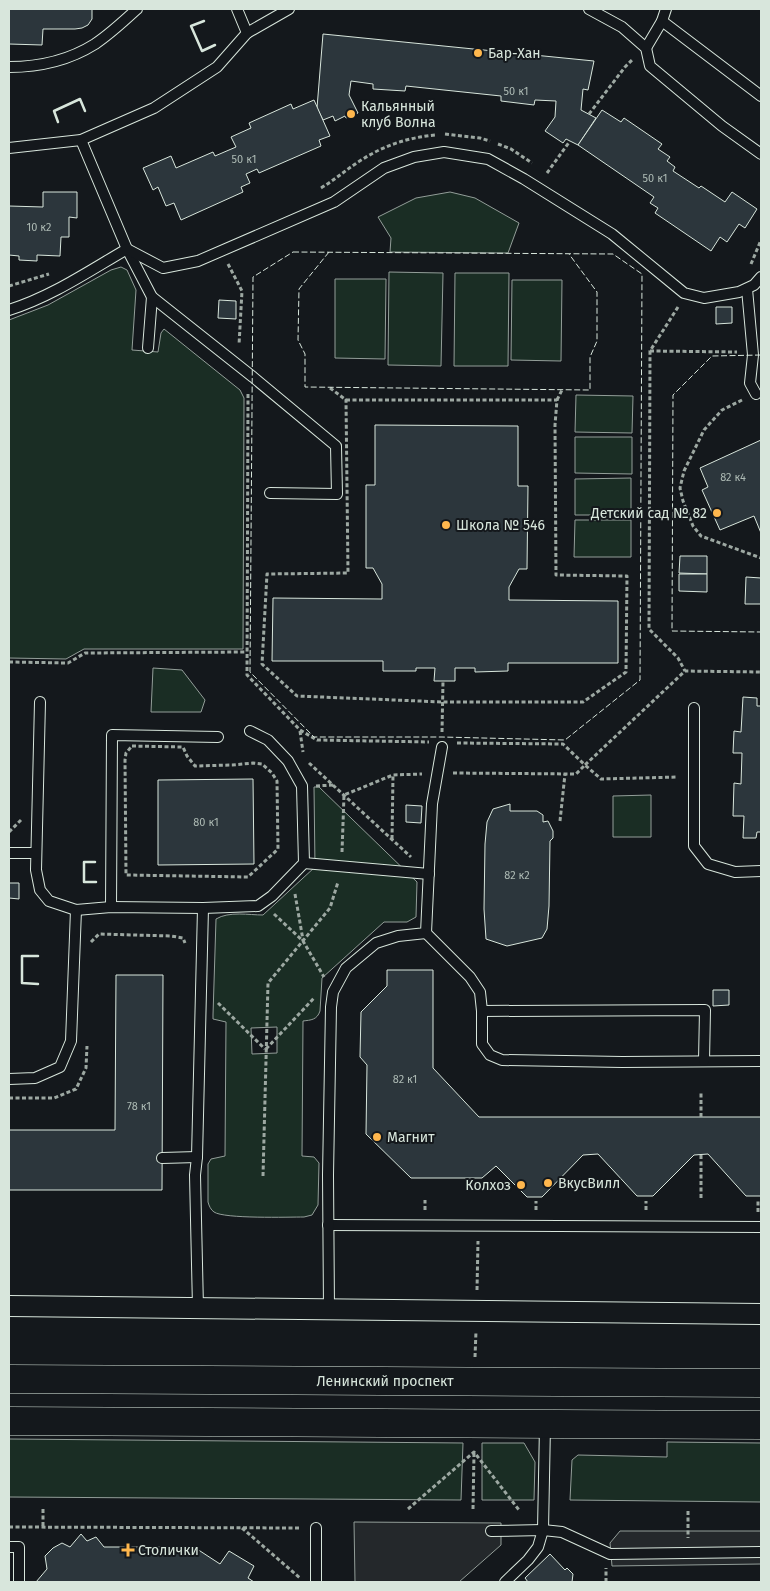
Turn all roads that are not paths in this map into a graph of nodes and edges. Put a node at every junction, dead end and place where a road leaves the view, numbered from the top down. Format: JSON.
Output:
{"nodes":[{"id":1,"x":137,"y":9,"type":"edge"},
{"id":2,"x":237,"y":9,"type":"edge"},
{"id":3,"x":289,"y":9,"type":"edge"},
{"id":4,"x":589,"y":9,"type":"edge"},
{"id":5,"x":666,"y":9,"type":"edge"},
{"id":6,"x":662,"y":21,"type":"junction"},
{"id":7,"x":247,"y":33,"type":"junction"},
{"id":8,"x":646,"y":48,"type":"junction"},
{"id":9,"x":9,"y":67,"type":"edge"},
{"id":10,"x":761,"y":96,"type":"edge"},
{"id":11,"x":81,"y":140,"type":"junction"},
{"id":12,"x":9,"y":148,"type":"edge"},
{"id":13,"x":761,"y":154,"type":"edge"},
{"id":14,"x":127,"y":249,"type":"junction"},
{"id":15,"x":761,"y":277,"type":"edge"},
{"id":16,"x":747,"y":289,"type":"junction"},
{"id":17,"x":152,"y":297,"type":"junction"},
{"id":18,"x":9,"y":310,"type":"edge"},
{"id":19,"x":148,"y":348,"type":"dead end"},
{"id":20,"x":756,"y":394,"type":"road end"},
{"id":21,"x":270,"y":493,"type":"dead end"},
{"id":22,"x":40,"y":702,"type":"dead end"},
{"id":23,"x":694,"y":708,"type":"dead end"},
{"id":24,"x":250,"y":731,"type":"dead end"},
{"id":25,"x":218,"y":737,"type":"dead end"},
{"id":26,"x":442,"y":742,"type":"road end"},
{"id":27,"x":9,"y":853,"type":"edge"},
{"id":28,"x":36,"y":853,"type":"junction"},
{"id":29,"x":304,"y":863,"type":"junction"},
{"id":30,"x":761,"y":871,"type":"edge"},
{"id":31,"x":429,"y":874,"type":"junction"},
{"id":32,"x":111,"y":907,"type":"junction"},
{"id":33,"x":203,"y":908,"type":"junction"},
{"id":34,"x":76,"y":910,"type":"junction"},
{"id":35,"x":426,"y":933,"type":"junction"},
{"id":36,"x":482,"y":1011,"type":"junction"},
{"id":37,"x":704,"y":1061,"type":"junction"},
{"id":38,"x":761,"y":1061,"type":"edge"},
{"id":39,"x":9,"y":1078,"type":"edge"},
{"id":40,"x":197,"y":1157,"type":"junction"},
{"id":41,"x":162,"y":1158,"type":"dead end"},
{"id":42,"x":328,"y":1226,"type":"junction"},
{"id":43,"x":761,"y":1227,"type":"edge"},
{"id":44,"x":9,"y":1306,"type":"edge"},
{"id":45,"x":198,"y":1308,"type":"junction"},
{"id":46,"x":328,"y":1309,"type":"junction"},
{"id":47,"x":761,"y":1314,"type":"edge"},
{"id":48,"x":9,"y":1380,"type":"edge"},
{"id":49,"x":761,"y":1384,"type":"edge"},
{"id":50,"x":9,"y":1421,"type":"edge"},
{"id":51,"x":544,"y":1424,"type":"junction"},
{"id":52,"x":761,"y":1425,"type":"edge"},
{"id":53,"x":316,"y":1528,"type":"road end"},
{"id":54,"x":543,"y":1530,"type":"junction"},
{"id":55,"x":491,"y":1531,"type":"dead end"},
{"id":56,"x":9,"y":1547,"type":"edge"},
{"id":57,"x":761,"y":1552,"type":"edge"},
{"id":58,"x":316,"y":1581,"type":"edge"},
{"id":59,"x":19,"y":1582,"type":"edge"},
{"id":60,"x":505,"y":1582,"type":"edge"}],
"edges":[{"from":1,"to":9,"type":"lane"},
{"from":2,"to":7,"type":"lane"},
{"from":3,"to":7,"type":"lane"},
{"from":4,"to":8,"type":"lane"},
{"from":5,"to":6,"type":"lane"},
{"from":6,"to":8,"type":"lane"},
{"from":6,"to":10,"type":"lane"},
{"from":7,"to":11,"type":"lane"},
{"from":8,"to":13,"type":"lane"},
{"from":11,"to":12,"type":"lane"},
{"from":11,"to":14,"type":"lane"},
{"from":14,"to":16,"type":"lane"},
{"from":14,"to":17,"type":"lane"},
{"from":14,"to":18,"type":"lane"},
{"from":15,"to":16,"type":"lane"},
{"from":16,"to":20,"type":"lane"},
{"from":17,"to":19,"type":"lane"},
{"from":17,"to":21,"type":"lane"},
{"from":22,"to":28,"type":"lane"},
{"from":23,"to":30,"type":"lane"},
{"from":24,"to":29,"type":"lane"},
{"from":25,"to":32,"type":"lane"},
{"from":26,"to":31,"type":"lane"},
{"from":27,"to":28,"type":"lane"},
{"from":28,"to":34,"type":"lane"},
{"from":29,"to":31,"type":"lane"},
{"from":29,"to":33,"type":"lane"},
{"from":31,"to":35,"type":"lane"},
{"from":32,"to":33,"type":"lane"},
{"from":32,"to":34,"type":"lane"},
{"from":33,"to":40,"type":"lane"},
{"from":34,"to":39,"type":"lane"},
{"from":35,"to":36,"type":"lane"},
{"from":35,"to":42,"type":"lane"},
{"from":36,"to":37,"type":"lane"},
{"from":36,"to":37,"type":"lane"},
{"from":37,"to":38,"type":"lane"},
{"from":40,"to":41,"type":"lane"},
{"from":40,"to":45,"type":"lane"},
{"from":42,"to":43,"type":"lane"},
{"from":42,"to":46,"type":"lane"},
{"from":44,"to":45,"type":"street"},
{"from":45,"to":46,"type":"street"},
{"from":46,"to":47,"type":"street"},
{"from":48,"to":49,"type":"main road","name":"Ленинский проспект"},
{"from":50,"to":51,"type":"main road"},
{"from":51,"to":52,"type":"main road"},
{"from":51,"to":54,"type":"lane"},
{"from":53,"to":58,"type":"lane"},
{"from":54,"to":55,"type":"lane"},
{"from":54,"to":57,"type":"lane"},
{"from":54,"to":60,"type":"lane"},
{"from":56,"to":59,"type":"lane"}]}
